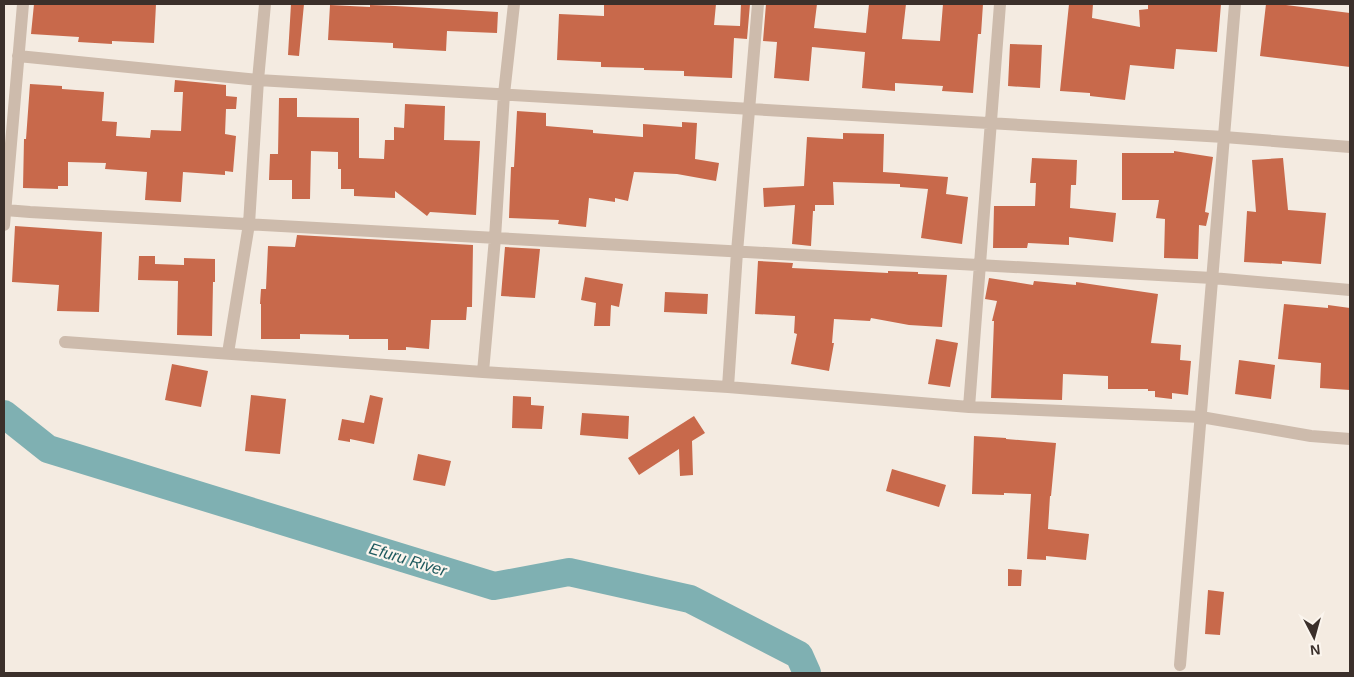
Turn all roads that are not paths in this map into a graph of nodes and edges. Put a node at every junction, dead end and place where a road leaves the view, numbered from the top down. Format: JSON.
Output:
{"nodes":[{"id":1,"x":23,"y":4,"type":"edge"},
{"id":2,"x":265,"y":4,"type":"edge"},
{"id":3,"x":514,"y":4,"type":"edge"},
{"id":4,"x":758,"y":4,"type":"edge"},
{"id":5,"x":1000,"y":4,"type":"edge"},
{"id":6,"x":1236,"y":4,"type":"edge"},
{"id":7,"x":18,"y":56,"type":"junction"},
{"id":8,"x":258,"y":80,"type":"junction"},
{"id":9,"x":504,"y":94,"type":"junction"},
{"id":10,"x":750,"y":109,"type":"junction"},
{"id":11,"x":991,"y":123,"type":"junction"},
{"id":12,"x":1224,"y":137,"type":"junction"},
{"id":13,"x":1350,"y":147,"type":"edge"},
{"id":14,"x":4,"y":210,"type":"edge"},
{"id":15,"x":249,"y":224,"type":"junction"},
{"id":16,"x":4,"y":225,"type":"edge"},
{"id":17,"x":495,"y":238,"type":"junction"},
{"id":18,"x":737,"y":252,"type":"junction"},
{"id":19,"x":980,"y":265,"type":"junction"},
{"id":20,"x":1212,"y":278,"type":"junction"},
{"id":21,"x":1350,"y":290,"type":"edge"},
{"id":22,"x":65,"y":342,"type":"dead end"},
{"id":23,"x":228,"y":353,"type":"junction"},
{"id":24,"x":483,"y":372,"type":"junction"},
{"id":25,"x":728,"y":387,"type":"junction"},
{"id":26,"x":969,"y":406,"type":"junction"},
{"id":27,"x":1201,"y":417,"type":"junction"},
{"id":28,"x":1350,"y":439,"type":"edge"},
{"id":29,"x":1180,"y":665,"type":"dead end"}],
"edges":[{"from":1,"to":7,"type":"street"},
{"from":2,"to":8,"type":"street"},
{"from":3,"to":9,"type":"street"},
{"from":4,"to":10,"type":"street"},
{"from":5,"to":11,"type":"street"},
{"from":6,"to":12,"type":"street"},
{"from":7,"to":8,"type":"street"},
{"from":7,"to":14,"type":"street"},
{"from":8,"to":9,"type":"street"},
{"from":8,"to":15,"type":"street"},
{"from":9,"to":10,"type":"street"},
{"from":9,"to":17,"type":"street"},
{"from":10,"to":11,"type":"street"},
{"from":10,"to":18,"type":"street"},
{"from":11,"to":12,"type":"street"},
{"from":11,"to":19,"type":"street"},
{"from":12,"to":13,"type":"street"},
{"from":12,"to":20,"type":"street"},
{"from":14,"to":15,"type":"street"},
{"from":14,"to":16,"type":"street"},
{"from":15,"to":17,"type":"street"},
{"from":15,"to":23,"type":"street"},
{"from":17,"to":18,"type":"street"},
{"from":17,"to":24,"type":"street"},
{"from":18,"to":19,"type":"street"},
{"from":18,"to":25,"type":"street"},
{"from":19,"to":20,"type":"street"},
{"from":19,"to":26,"type":"street"},
{"from":20,"to":21,"type":"street"},
{"from":20,"to":27,"type":"street"},
{"from":22,"to":23,"type":"street"},
{"from":23,"to":24,"type":"street"},
{"from":24,"to":25,"type":"street"},
{"from":25,"to":26,"type":"street"},
{"from":26,"to":27,"type":"street"},
{"from":27,"to":28,"type":"street"},
{"from":27,"to":29,"type":"street"}]}
